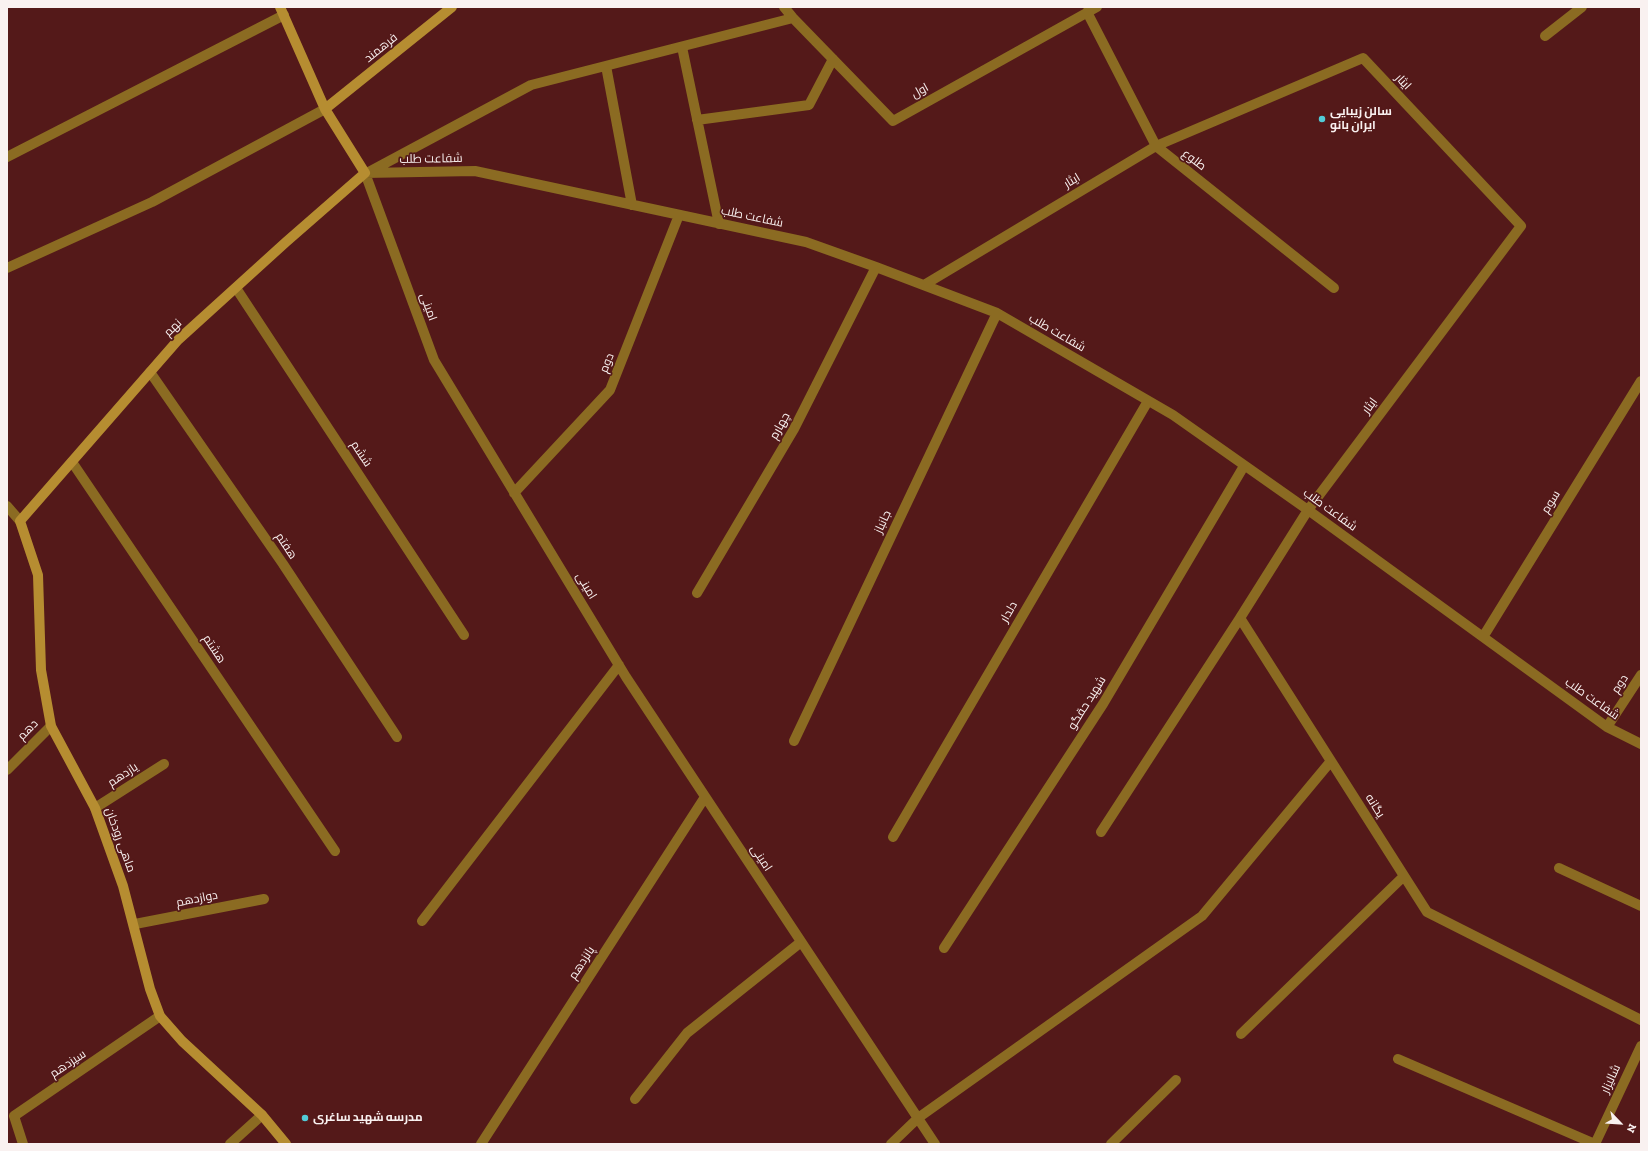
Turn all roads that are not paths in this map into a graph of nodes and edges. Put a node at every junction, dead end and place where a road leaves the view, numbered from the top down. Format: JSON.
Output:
{"nodes":[{"id":1,"x":452,"y":7,"type":"edge"},
{"id":2,"x":784,"y":7,"type":"edge"},
{"id":3,"x":1096,"y":7,"type":"edge"},
{"id":4,"x":1582,"y":7,"type":"edge"},
{"id":5,"x":282,"y":11,"type":"edge"},
{"id":6,"x":1087,"y":12,"type":"junction"},
{"id":7,"x":793,"y":18,"type":"junction"},
{"id":8,"x":1545,"y":36,"type":"dead end"},
{"id":9,"x":682,"y":47,"type":"junction"},
{"id":10,"x":833,"y":59,"type":"junction"},
{"id":11,"x":606,"y":66,"type":"junction"},
{"id":12,"x":326,"y":109,"type":"junction"},
{"id":13,"x":697,"y":120,"type":"junction"},
{"id":14,"x":1156,"y":146,"type":"junction"},
{"id":15,"x":7,"y":157,"type":"edge"},
{"id":16,"x":365,"y":174,"type":"junction"},
{"id":17,"x":632,"y":205,"type":"junction"},
{"id":18,"x":679,"y":215,"type":"junction"},
{"id":19,"x":719,"y":224,"type":"junction"},
{"id":20,"x":876,"y":267,"type":"junction"},
{"id":21,"x":7,"y":268,"type":"edge"},
{"id":22,"x":924,"y":285,"type":"junction"},
{"id":23,"x":236,"y":288,"type":"junction"},
{"id":24,"x":1334,"y":288,"type":"dead end"},
{"id":25,"x":996,"y":313,"type":"junction"},
{"id":26,"x":150,"y":372,"type":"junction"},
{"id":27,"x":1641,"y":381,"type":"edge"},
{"id":28,"x":1148,"y":401,"type":"junction"},
{"id":29,"x":72,"y":462,"type":"junction"},
{"id":30,"x":1244,"y":466,"type":"junction"},
{"id":31,"x":514,"y":493,"type":"junction"},
{"id":32,"x":7,"y":506,"type":"edge"},
{"id":33,"x":1308,"y":510,"type":"junction"},
{"id":34,"x":20,"y":521,"type":"junction"},
{"id":35,"x":697,"y":593,"type":"dead end"},
{"id":36,"x":1240,"y":618,"type":"junction"},
{"id":37,"x":464,"y":635,"type":"dead end"},
{"id":38,"x":1483,"y":637,"type":"junction"},
{"id":39,"x":619,"y":664,"type":"junction"},
{"id":40,"x":1641,"y":675,"type":"edge"},
{"id":41,"x":51,"y":726,"type":"junction"},
{"id":42,"x":1607,"y":727,"type":"junction"},
{"id":43,"x":397,"y":737,"type":"dead end"},
{"id":44,"x":794,"y":741,"type":"dead end"},
{"id":45,"x":1641,"y":744,"type":"edge"},
{"id":46,"x":1331,"y":761,"type":"junction"},
{"id":47,"x":164,"y":764,"type":"dead end"},
{"id":48,"x":7,"y":770,"type":"edge"},
{"id":49,"x":705,"y":796,"type":"junction"},
{"id":50,"x":95,"y":808,"type":"junction"},
{"id":51,"x":1101,"y":832,"type":"dead end"},
{"id":52,"x":893,"y":836,"type":"dead end"},
{"id":53,"x":334,"y":851,"type":"dead end"},
{"id":54,"x":1559,"y":868,"type":"dead end"},
{"id":55,"x":1404,"y":876,"type":"junction"},
{"id":56,"x":264,"y":899,"type":"dead end"},
{"id":57,"x":1641,"y":906,"type":"edge"},
{"id":58,"x":422,"y":921,"type":"dead end"},
{"id":59,"x":134,"y":924,"type":"junction"},
{"id":60,"x":801,"y":942,"type":"junction"},
{"id":61,"x":944,"y":948,"type":"dead end"},
{"id":62,"x":160,"y":1016,"type":"junction"},
{"id":63,"x":1641,"y":1020,"type":"edge"},
{"id":64,"x":1241,"y":1034,"type":"dead end"},
{"id":65,"x":1641,"y":1046,"type":"edge"},
{"id":66,"x":1398,"y":1059,"type":"dead end"},
{"id":67,"x":1176,"y":1080,"type":"dead end"},
{"id":68,"x":635,"y":1099,"type":"dead end"},
{"id":69,"x":262,"y":1115,"type":"junction"},
{"id":70,"x":918,"y":1118,"type":"junction"},
{"id":71,"x":23,"y":1144,"type":"edge"},
{"id":72,"x":230,"y":1144,"type":"edge"},
{"id":73,"x":286,"y":1144,"type":"edge"},
{"id":74,"x":481,"y":1144,"type":"edge"},
{"id":75,"x":891,"y":1144,"type":"edge"},
{"id":76,"x":935,"y":1144,"type":"edge"},
{"id":77,"x":1111,"y":1144,"type":"edge"},
{"id":78,"x":1595,"y":1144,"type":"edge"}],
"edges":[{"from":1,"to":12,"type":"main road","name":"فرهمند"},
{"from":2,"to":7,"type":"street","name":"اول"},
{"from":3,"to":6,"type":"street","name":"اول"},
{"from":4,"to":8,"type":"street"},
{"from":5,"to":12,"type":"main road","name":"امینی"},
{"from":5,"to":15,"type":"street"},
{"from":6,"to":10,"type":"street","name":"اول"},
{"from":6,"to":14,"type":"street","name":"طلوع"},
{"from":7,"to":9,"type":"street"},
{"from":7,"to":10,"type":"street","name":"اول"},
{"from":9,"to":11,"type":"street"},
{"from":9,"to":13,"type":"street"},
{"from":10,"to":13,"type":"street"},
{"from":11,"to":16,"type":"street"},
{"from":11,"to":17,"type":"street"},
{"from":12,"to":16,"type":"main road","name":"امینی"},
{"from":12,"to":21,"type":"street"},
{"from":13,"to":19,"type":"street"},
{"from":14,"to":22,"type":"street","name":"ایثار"},
{"from":14,"to":24,"type":"street","name":"طلوع"},
{"from":14,"to":33,"type":"street","name":"ایثار"},
{"from":16,"to":17,"type":"street","name":"شفاعت طلب"},
{"from":16,"to":23,"type":"main road","name":"نهم"},
{"from":16,"to":31,"type":"street","name":"امینی"},
{"from":17,"to":18,"type":"street","name":"شفاعت طلب"},
{"from":18,"to":19,"type":"street","name":"شفاعت طلب"},
{"from":18,"to":31,"type":"street","name":"دوم"},
{"from":19,"to":20,"type":"street","name":"شفاعت طلب"},
{"from":20,"to":22,"type":"street","name":"شفاعت طلب"},
{"from":20,"to":35,"type":"street","name":"چهارم"},
{"from":22,"to":25,"type":"street","name":"شفاعت طلب"},
{"from":23,"to":26,"type":"main road","name":"نهم"},
{"from":23,"to":37,"type":"street","name":"ششم"},
{"from":25,"to":28,"type":"street","name":"شفاعت طلب"},
{"from":25,"to":44,"type":"street","name":"جانباز"},
{"from":26,"to":29,"type":"main road","name":"نهم"},
{"from":26,"to":43,"type":"street","name":"هفتم"},
{"from":27,"to":38,"type":"street","name":"سوم"},
{"from":28,"to":30,"type":"street","name":"شفاعت طلب"},
{"from":28,"to":52,"type":"street","name":"دلدار"},
{"from":29,"to":34,"type":"main road","name":"نهم"},
{"from":29,"to":53,"type":"street","name":"هشتم"},
{"from":30,"to":33,"type":"street","name":"شفاعت طلب"},
{"from":30,"to":61,"type":"street","name":"شهید حقگو"},
{"from":31,"to":39,"type":"street","name":"امینی"},
{"from":32,"to":34,"type":"street","name":"ماهی رودخان"},
{"from":33,"to":36,"type":"street"},
{"from":33,"to":38,"type":"street","name":"شفاعت طلب"},
{"from":34,"to":41,"type":"main road","name":"ماهی رودخان"},
{"from":36,"to":46,"type":"street","name":"یگانه"},
{"from":36,"to":51,"type":"street"},
{"from":38,"to":42,"type":"street","name":"شفاعت طلب"},
{"from":39,"to":49,"type":"street","name":"امینی"},
{"from":39,"to":58,"type":"street"},
{"from":40,"to":42,"type":"street","name":"دوم"},
{"from":41,"to":48,"type":"street","name":"دهم"},
{"from":41,"to":50,"type":"main road","name":"ماهی رودخان"},
{"from":42,"to":45,"type":"street","name":"شفاعت طلب"},
{"from":46,"to":55,"type":"street","name":"یگانه"},
{"from":46,"to":70,"type":"street"},
{"from":47,"to":50,"type":"street","name":"یازدهم"},
{"from":49,"to":60,"type":"street","name":"امینی"},
{"from":49,"to":74,"type":"street","name":"پانزدهم"},
{"from":50,"to":59,"type":"main road","name":"ماهی رودخان"},
{"from":54,"to":57,"type":"street"},
{"from":55,"to":63,"type":"street","name":"یگانه"},
{"from":55,"to":64,"type":"street"},
{"from":56,"to":59,"type":"street","name":"دوازدهم"},
{"from":59,"to":62,"type":"main road","name":"ماهی رودخان"},
{"from":60,"to":68,"type":"street"},
{"from":60,"to":70,"type":"street","name":"امینی"},
{"from":62,"to":69,"type":"main road","name":"ماهی رودخان"},
{"from":62,"to":71,"type":"street","name":"سیزدهم"},
{"from":65,"to":78,"type":"street","name":"شالیزار"},
{"from":66,"to":78,"type":"street"},
{"from":67,"to":77,"type":"street"},
{"from":69,"to":72,"type":"street"},
{"from":69,"to":73,"type":"main road","name":"ماهی رودخان"},
{"from":70,"to":75,"type":"street"},
{"from":70,"to":76,"type":"street","name":"امینی"}]}
